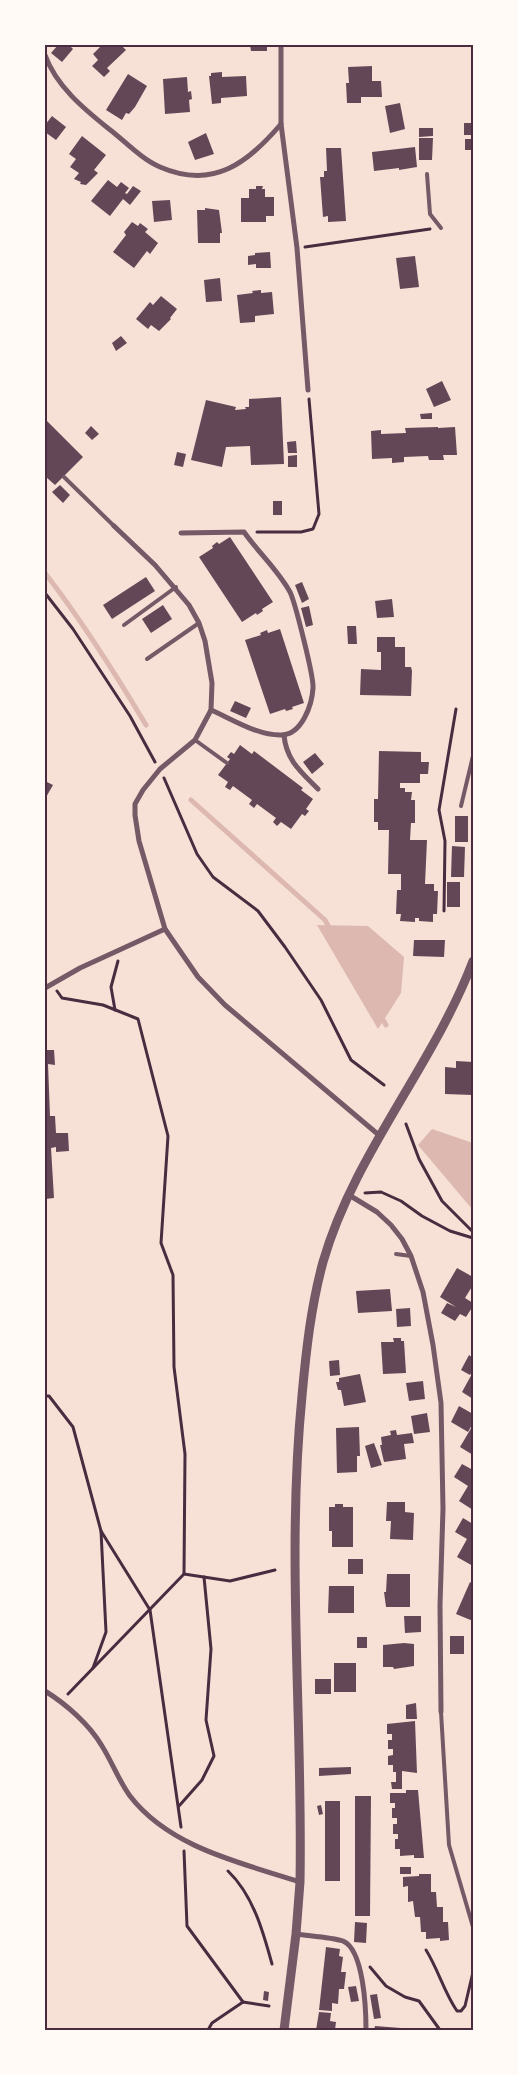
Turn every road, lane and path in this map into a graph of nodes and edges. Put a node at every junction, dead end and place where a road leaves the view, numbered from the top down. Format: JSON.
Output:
{"nodes":[{"id":1,"x":280,"y":45,"type":"edge"},
{"id":2,"x":45,"y":55,"type":"edge"},
{"id":3,"x":281,"y":124,"type":"junction"},
{"id":4,"x":427,"y":174,"type":"dead end"},
{"id":5,"x":441,"y":228,"type":"joint"},
{"id":6,"x":297,"y":248,"type":"junction"},
{"id":7,"x":308,"y":390,"type":"joint"},
{"id":8,"x":64,"y":477,"type":"dead end"},
{"id":9,"x":114,"y":526,"type":"joint"},
{"id":10,"x":244,"y":532,"type":"junction"},
{"id":11,"x":181,"y":533,"type":"dead end"},
{"id":12,"x":176,"y":587,"type":"junction"},
{"id":13,"x":45,"y":593,"type":"edge"},
{"id":14,"x":199,"y":623,"type":"junction"},
{"id":15,"x":124,"y":626,"type":"dead end"},
{"id":16,"x":147,"y":659,"type":"dead end"},
{"id":17,"x":456,"y":709,"type":"dead end"},
{"id":18,"x":211,"y":710,"type":"junction"},
{"id":19,"x":284,"y":735,"type":"junction"},
{"id":20,"x":195,"y":740,"type":"junction"},
{"id":21,"x":473,"y":756,"type":"edge"},
{"id":22,"x":227,"y":763,"type":"dead end"},
{"id":23,"x":160,"y":769,"type":"junction"},
{"id":24,"x":318,"y":789,"type":"dead end"},
{"id":25,"x":462,"y":806,"type":"dead end"},
{"id":26,"x":444,"y":910,"type":"dead end"},
{"id":27,"x":164,"y":929,"type":"junction"},
{"id":28,"x":131,"y":946,"type":"junction"},
{"id":29,"x":473,"y":961,"type":"edge"},
{"id":30,"x":51,"y":985,"type":"junction"},
{"id":31,"x":45,"y":988,"type":"edge"},
{"id":32,"x":115,"y":1010,"type":"junction"},
{"id":33,"x":384,"y":1085,"type":"dead end"},
{"id":34,"x":406,"y":1124,"type":"dead end"},
{"id":35,"x":380,"y":1137,"type":"junction"},
{"id":36,"x":348,"y":1195,"type":"junction"},
{"id":37,"x":473,"y":1232,"type":"edge"},
{"id":38,"x":473,"y":1238,"type":"edge"},
{"id":39,"x":396,"y":1254,"type":"dead end"},
{"id":40,"x":411,"y":1256,"type":"junction"},
{"id":41,"x":45,"y":1396,"type":"edge"},
{"id":42,"x":101,"y":1532,"type":"junction"},
{"id":43,"x":275,"y":1570,"type":"dead end"},
{"id":44,"x":184,"y":1574,"type":"junction"},
{"id":45,"x":204,"y":1577,"type":"junction"},
{"id":46,"x":150,"y":1610,"type":"junction"},
{"id":47,"x":92,"y":1671,"type":"junction"},
{"id":48,"x":47,"y":1692,"type":"edge"},
{"id":49,"x":441,"y":1712,"type":"joint"},
{"id":50,"x":178,"y":1807,"type":"junction"},
{"id":51,"x":183,"y":1840,"type":"junction"},
{"id":52,"x":230,"y":1859,"type":"junction"},
{"id":53,"x":300,"y":1882,"type":"junction"},
{"id":54,"x":473,"y":1927,"type":"edge"},
{"id":55,"x":296,"y":1934,"type":"junction"},
{"id":56,"x":426,"y":1950,"type":"dead end"},
{"id":57,"x":358,"y":1962,"type":"junction"},
{"id":58,"x":272,"y":1964,"type":"dead end"},
{"id":59,"x":473,"y":1972,"type":"edge"},
{"id":60,"x":243,"y":2002,"type":"junction"},
{"id":61,"x":269,"y":2006,"type":"dead end"},
{"id":62,"x":208,"y":2030,"type":"edge"},
{"id":63,"x":284,"y":2030,"type":"edge"},
{"id":64,"x":366,"y":2030,"type":"edge"},
{"id":65,"x":440,"y":2030,"type":"edge"}],
"edges":[{"from":1,"to":3,"type":"street"},
{"from":2,"to":3,"type":"street"},
{"from":3,"to":6,"type":"street"},
{"from":4,"to":5,"type":"lane"},
{"from":5,"to":6,"type":"path"},
{"from":6,"to":7,"type":"street"},
{"from":7,"to":10,"type":"path"},
{"from":8,"to":9,"type":"lane"},
{"from":9,"to":12,"type":"street"},
{"from":10,"to":11,"type":"street"},
{"from":10,"to":19,"type":"street"},
{"from":12,"to":14,"type":"street"},
{"from":12,"to":15,"type":"lane"},
{"from":13,"to":23,"type":"path"},
{"from":14,"to":16,"type":"lane"},
{"from":14,"to":18,"type":"street"},
{"from":17,"to":26,"type":"path"},
{"from":18,"to":19,"type":"street"},
{"from":18,"to":20,"type":"street"},
{"from":19,"to":24,"type":"street"},
{"from":20,"to":22,"type":"lane"},
{"from":20,"to":23,"type":"street"},
{"from":21,"to":25,"type":"lane"},
{"from":23,"to":27,"type":"street"},
{"from":23,"to":33,"type":"path"},
{"from":27,"to":28,"type":"street"},
{"from":27,"to":35,"type":"street"},
{"from":28,"to":30,"type":"street"},
{"from":28,"to":32,"type":"path"},
{"from":29,"to":35,"type":"street"},
{"from":30,"to":31,"type":"street"},
{"from":30,"to":32,"type":"path"},
{"from":32,"to":44,"type":"path"},
{"from":34,"to":37,"type":"path"},
{"from":35,"to":36,"type":"street"},
{"from":36,"to":38,"type":"path"},
{"from":36,"to":40,"type":"street"},
{"from":36,"to":53,"type":"street"},
{"from":39,"to":40,"type":"lane"},
{"from":40,"to":49,"type":"street"},
{"from":41,"to":42,"type":"path"},
{"from":42,"to":46,"type":"path"},
{"from":42,"to":47,"type":"path"},
{"from":43,"to":45,"type":"path"},
{"from":44,"to":45,"type":"path"},
{"from":44,"to":46,"type":"path"},
{"from":45,"to":50,"type":"path"},
{"from":46,"to":47,"type":"path"},
{"from":46,"to":50,"type":"path"},
{"from":47,"to":48,"type":"path"},
{"from":48,"to":51,"type":"street"},
{"from":49,"to":54,"type":"lane"},
{"from":50,"to":51,"type":"path"},
{"from":51,"to":52,"type":"street"},
{"from":51,"to":60,"type":"path"},
{"from":52,"to":53,"type":"street"},
{"from":52,"to":58,"type":"path"},
{"from":53,"to":55,"type":"street"},
{"from":55,"to":57,"type":"street"},
{"from":55,"to":63,"type":"street"},
{"from":56,"to":59,"type":"path"},
{"from":57,"to":64,"type":"street"},
{"from":57,"to":65,"type":"path"},
{"from":60,"to":61,"type":"path"},
{"from":60,"to":62,"type":"path"}]}
